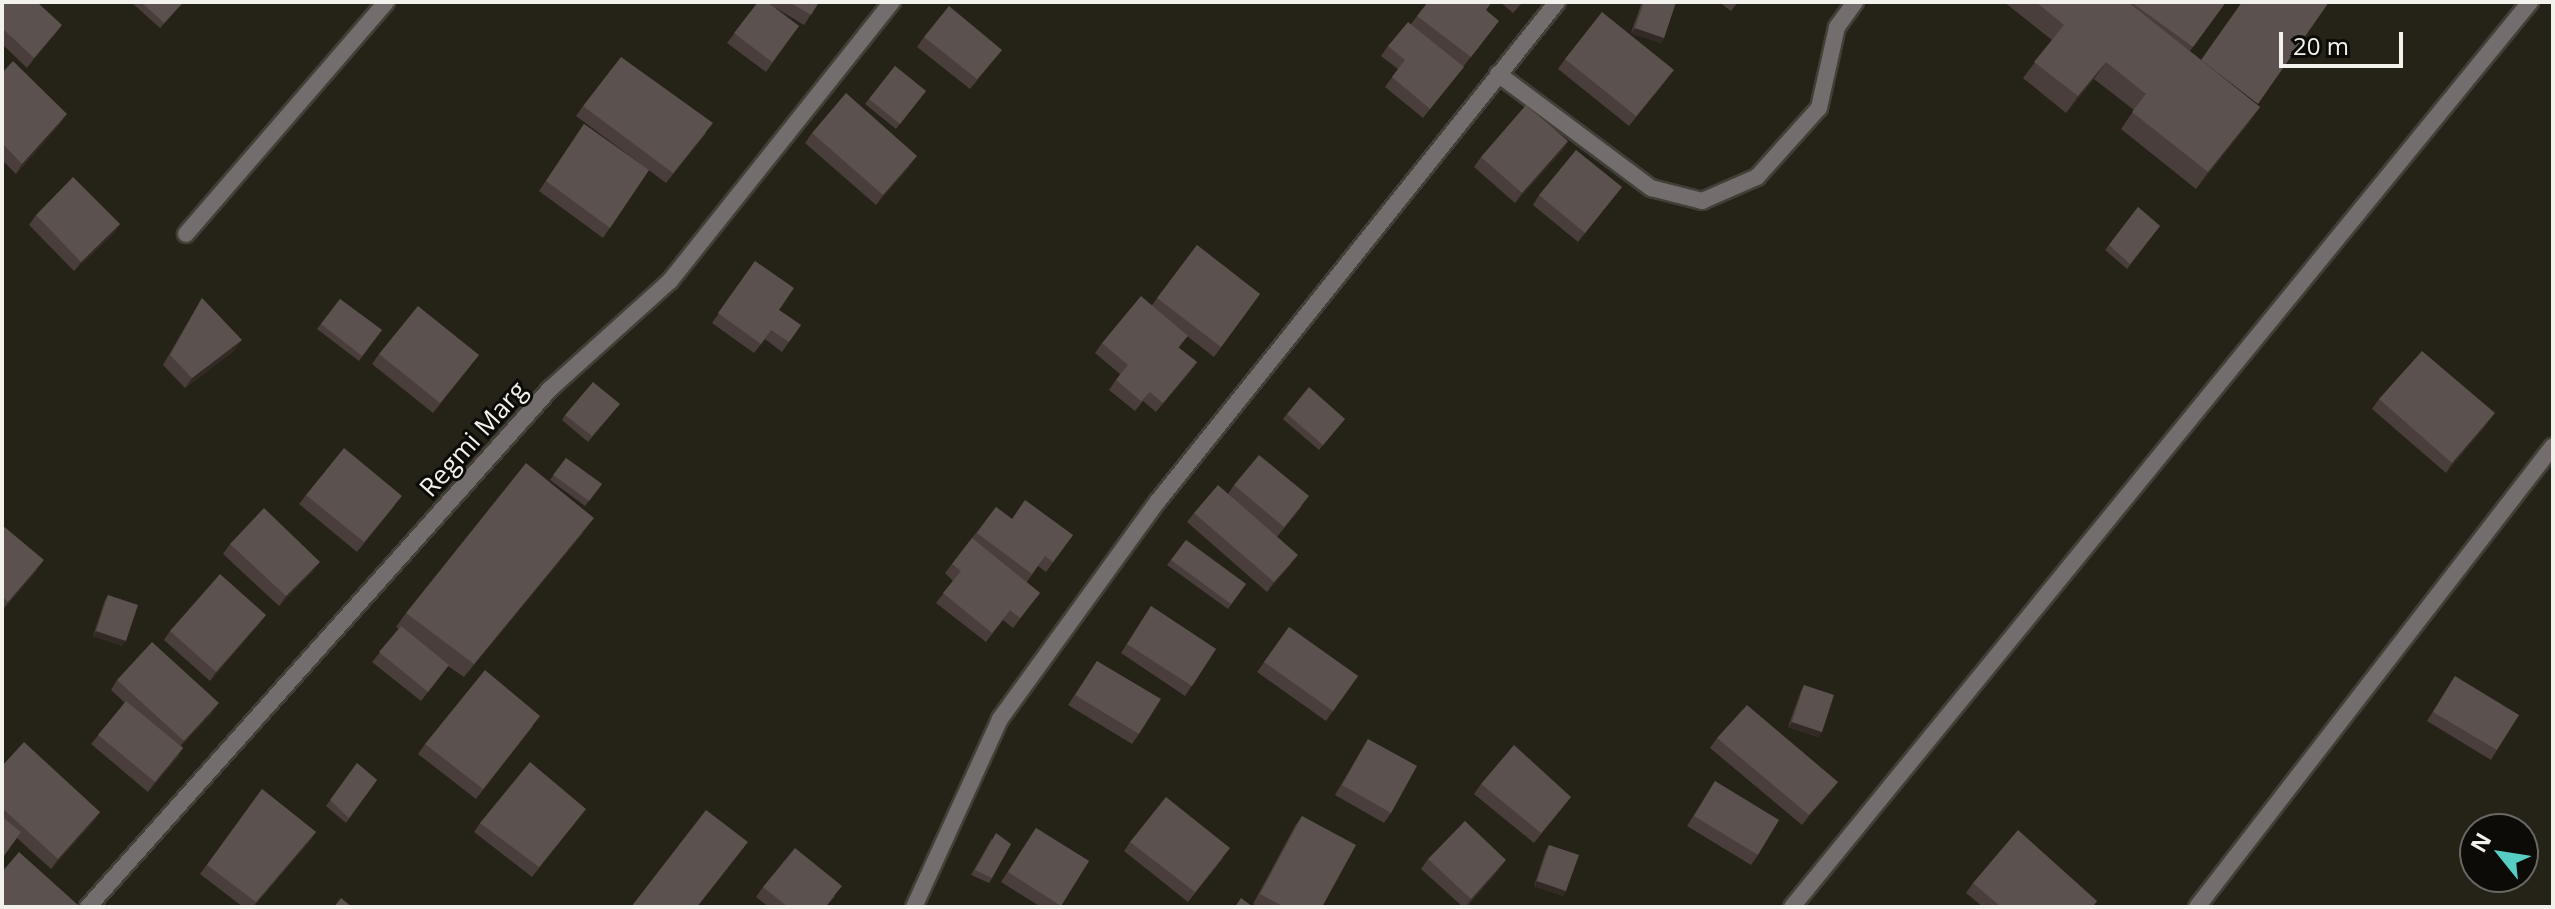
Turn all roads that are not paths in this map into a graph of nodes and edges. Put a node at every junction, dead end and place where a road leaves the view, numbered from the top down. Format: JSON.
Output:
{"nodes":[{"id":1,"x":386,"y":2,"type":"edge"},
{"id":2,"x":892,"y":2,"type":"edge"},
{"id":3,"x":1557,"y":2,"type":"edge"},
{"id":4,"x":1855,"y":2,"type":"edge"},
{"id":5,"x":2530,"y":2,"type":"edge"},
{"id":6,"x":1498,"y":74,"type":"junction"},
{"id":7,"x":186,"y":234,"type":"dead end"},
{"id":8,"x":2553,"y":446,"type":"edge"},
{"id":9,"x":88,"y":907,"type":"edge"},
{"id":10,"x":914,"y":907,"type":"edge"},
{"id":11,"x":1792,"y":907,"type":"edge"},
{"id":12,"x":2197,"y":907,"type":"edge"}],
"edges":[{"from":1,"to":7,"type":"street"},
{"from":2,"to":9,"type":"street","name":"Regmi Marg"},
{"from":3,"to":6,"type":"street"},
{"from":4,"to":6,"type":"street"},
{"from":5,"to":11,"type":"street"},
{"from":6,"to":10,"type":"street"},
{"from":8,"to":12,"type":"street"}]}
